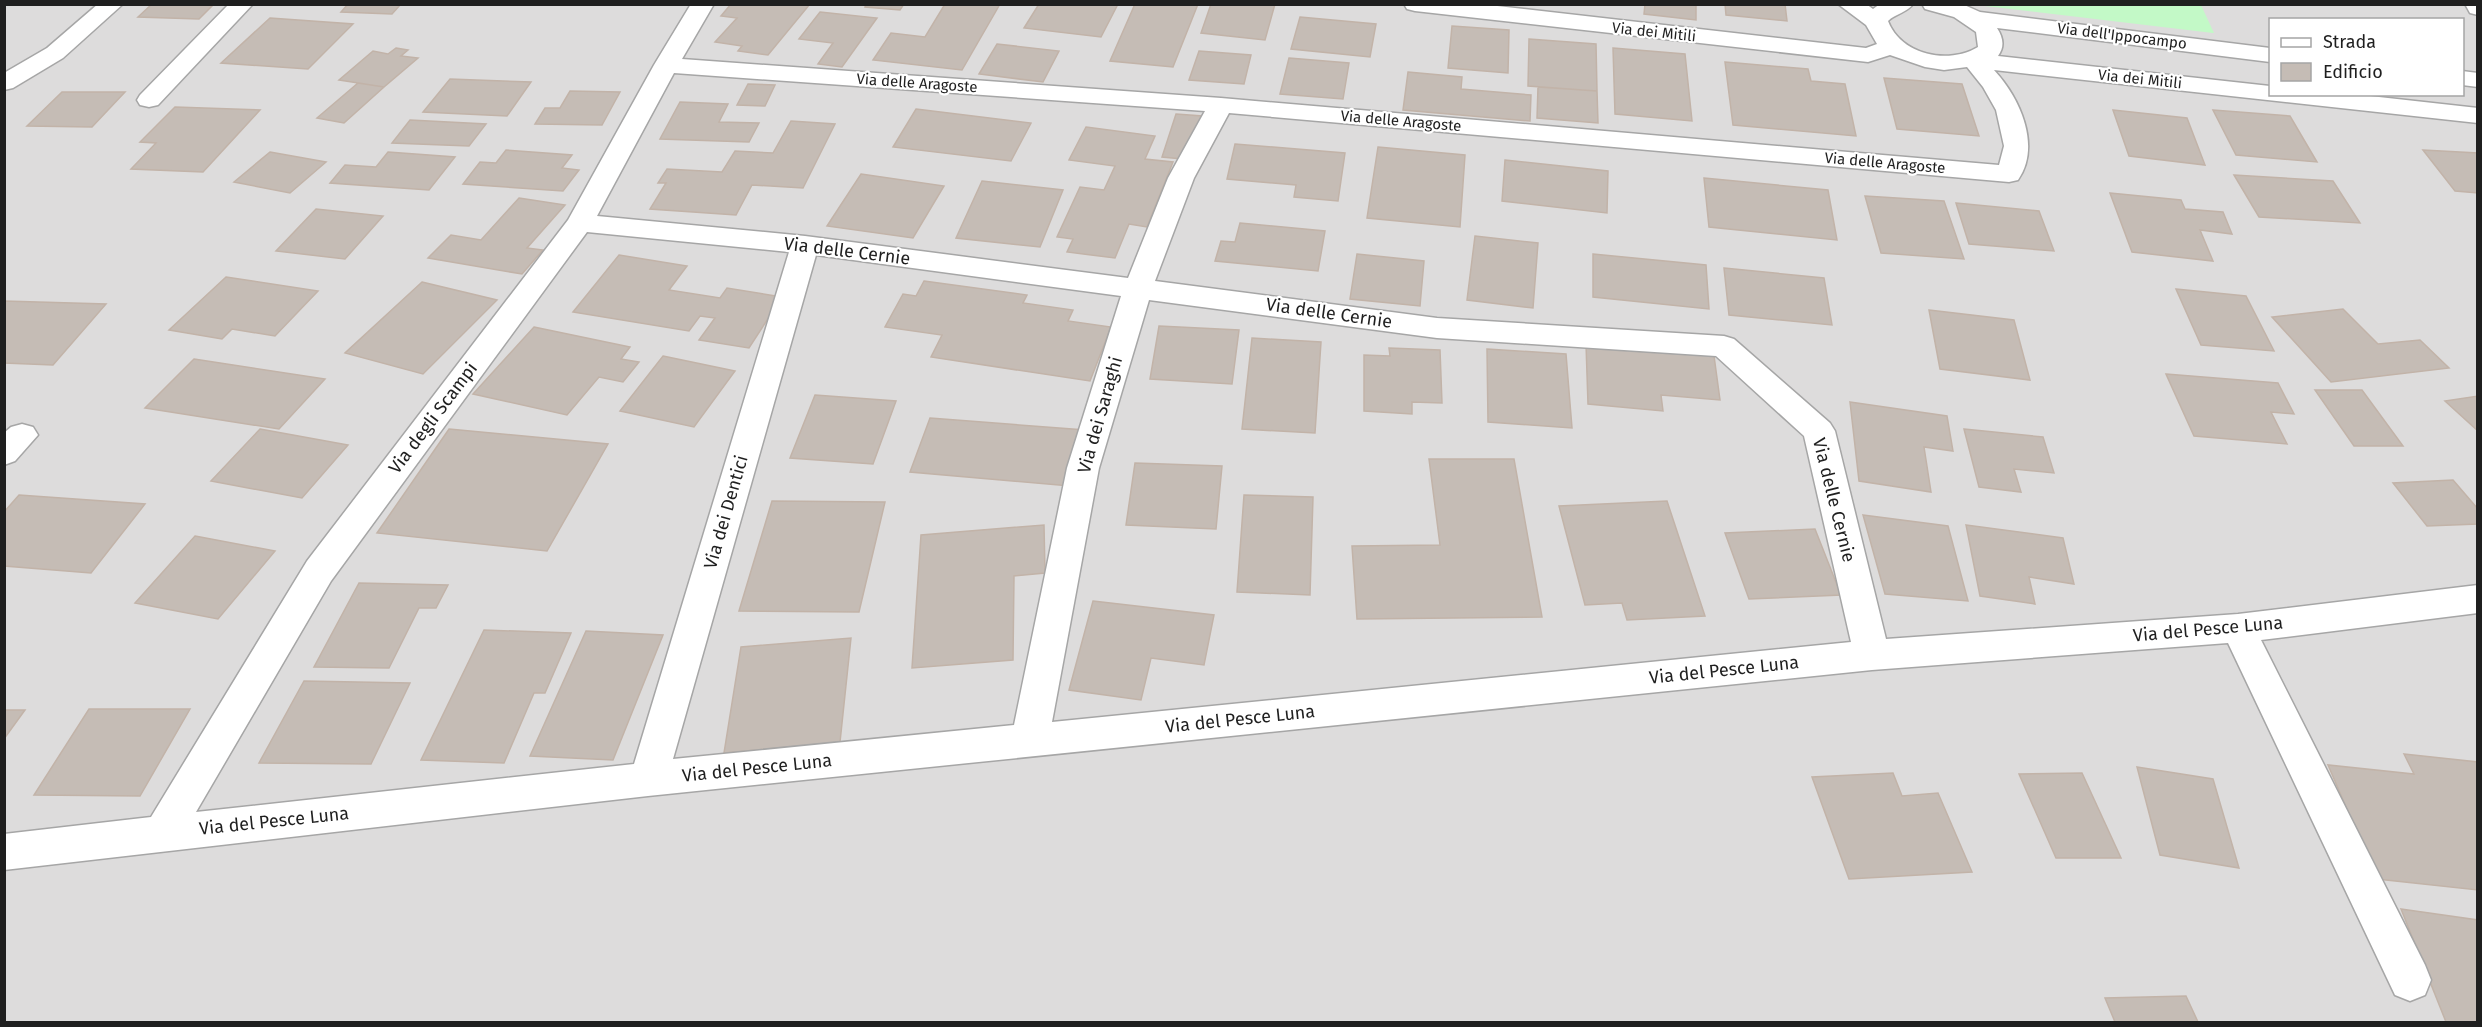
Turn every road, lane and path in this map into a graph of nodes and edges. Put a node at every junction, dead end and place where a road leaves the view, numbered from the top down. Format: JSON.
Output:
{"nodes":[{"id":1,"x":112,"y":4,"type":"edge"},
{"id":2,"x":242,"y":4,"type":"edge"},
{"id":3,"x":703,"y":4,"type":"edge"},
{"id":4,"x":1415,"y":4,"type":"edge"},
{"id":5,"x":1849,"y":4,"type":"edge"},
{"id":6,"x":1902,"y":4,"type":"edge"},
{"id":7,"x":1932,"y":4,"type":"edge"},
{"id":8,"x":1973,"y":18,"type":"junction"},
{"id":9,"x":1876,"y":21,"type":"junction"},
{"id":10,"x":1892,"y":46,"type":"junction"},
{"id":11,"x":2269,"y":55,"type":"edge"},
{"id":12,"x":1973,"y":60,"type":"junction"},
{"id":13,"x":666,"y":65,"type":"junction"},
{"id":14,"x":4,"y":83,"type":"edge"},
{"id":15,"x":2269,"y":93,"type":"edge"},
{"id":16,"x":2299,"y":96,"type":"edge"},
{"id":17,"x":149,"y":100,"type":"dead end"},
{"id":18,"x":1221,"y":105,"type":"junction"},
{"id":19,"x":2478,"y":116,"type":"edge"},
{"id":20,"x":580,"y":223,"type":"junction"},
{"id":21,"x":805,"y":245,"type":"junction"},
{"id":22,"x":1138,"y":288,"type":"junction"},
{"id":23,"x":2478,"y":599,"type":"edge"},
{"id":24,"x":2238,"y":628,"type":"junction"},
{"id":25,"x":1872,"y":656,"type":"junction"},
{"id":26,"x":1030,"y":740,"type":"junction"},
{"id":27,"x":648,"y":779,"type":"junction"},
{"id":28,"x":163,"y":833,"type":"junction"},
{"id":29,"x":4,"y":852,"type":"edge"},
{"id":30,"x":2410,"y":980,"type":"dead end"}],
"edges":[{"from":1,"to":14,"type":"street"},
{"from":2,"to":17,"type":"street"},
{"from":3,"to":13,"type":"street","name":"Via degli Scampi"},
{"from":4,"to":10,"type":"street","name":"Via dei Mitili"},
{"from":5,"to":9,"type":"street"},
{"from":6,"to":9,"type":"street"},
{"from":7,"to":8,"type":"street","name":"Via dell'Ippocampo"},
{"from":8,"to":11,"type":"street","name":"Via dell'Ippocampo"},
{"from":8,"to":12,"type":"street"},
{"from":9,"to":10,"type":"street"},
{"from":10,"to":12,"type":"street","name":"Via dei Mitili"},
{"from":12,"to":15,"type":"street","name":"Via dei Mitili"},
{"from":12,"to":18,"type":"street","name":"Via delle Aragoste"},
{"from":13,"to":18,"type":"street","name":"Via delle Aragoste"},
{"from":13,"to":20,"type":"street","name":"Via degli Scampi"},
{"from":16,"to":19,"type":"street"},
{"from":18,"to":22,"type":"street","name":"Via dei Saraghi"},
{"from":20,"to":21,"type":"street","name":"Via delle Cernie"},
{"from":20,"to":28,"type":"street","name":"Via degli Scampi"},
{"from":21,"to":22,"type":"street","name":"Via delle Cernie"},
{"from":21,"to":27,"type":"street","name":"Via dei Dentici"},
{"from":22,"to":25,"type":"street","name":"Via delle Cernie"},
{"from":22,"to":26,"type":"street","name":"Via dei Saraghi"},
{"from":23,"to":24,"type":"street","name":"Via del Pesce Luna"},
{"from":24,"to":25,"type":"street","name":"Via del Pesce Luna"},
{"from":24,"to":30,"type":"street"},
{"from":25,"to":26,"type":"street","name":"Via del Pesce Luna"},
{"from":26,"to":27,"type":"street","name":"Via del Pesce Luna"},
{"from":27,"to":28,"type":"street","name":"Via del Pesce Luna"},
{"from":28,"to":29,"type":"street","name":"Via del Pesce Luna"}]}
